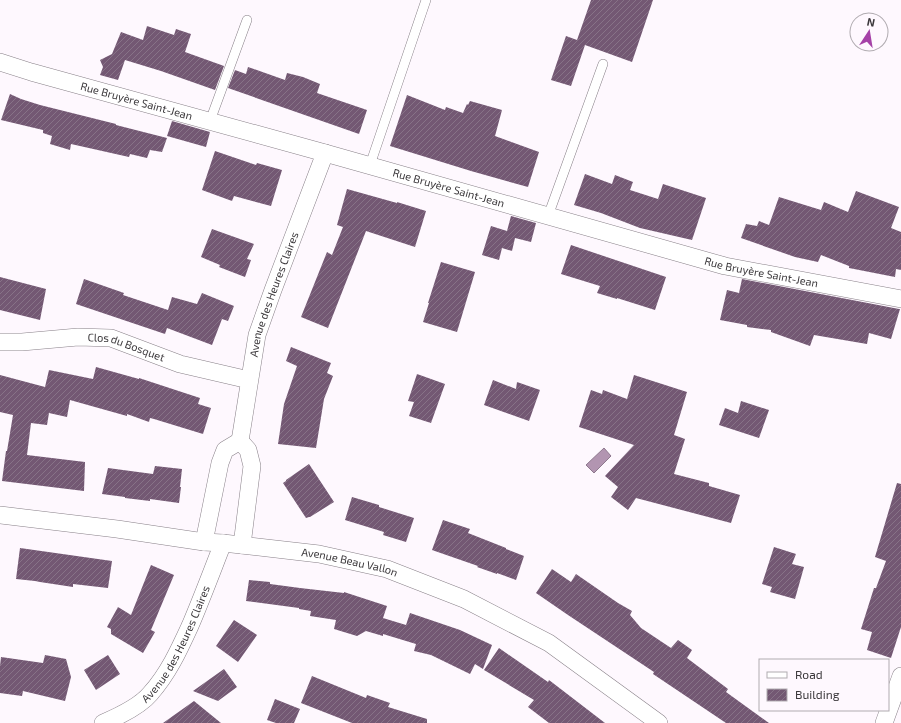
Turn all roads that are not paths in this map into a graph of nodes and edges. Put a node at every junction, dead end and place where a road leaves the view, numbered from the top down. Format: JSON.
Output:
{"nodes":[{"id":1,"x":426,"y":0,"type":"edge"},
{"id":2,"x":247,"y":20,"type":"dead end"},
{"id":3,"x":0,"y":62,"type":"edge"},
{"id":4,"x":603,"y":64,"type":"dead end"},
{"id":5,"x":210,"y":121,"type":"junction"},
{"id":6,"x":325,"y":153,"type":"junction"},
{"id":7,"x":370,"y":166,"type":"junction"},
{"id":8,"x":548,"y":216,"type":"junction"},
{"id":9,"x":901,"y":299,"type":"edge"},
{"id":10,"x":0,"y":342,"type":"edge"},
{"id":11,"x":250,"y":380,"type":"junction"},
{"id":12,"x":240,"y":441,"type":"junction"},
{"id":13,"x":0,"y":515,"type":"edge"},
{"id":14,"x":204,"y":542,"type":"junction"},
{"id":15,"x":223,"y":543,"type":"junction"},
{"id":16,"x":242,"y":545,"type":"junction"},
{"id":17,"x":901,"y":676,"type":"edge"},
{"id":18,"x":889,"y":709,"type":"edge"},
{"id":19,"x":888,"y":711,"type":"edge"},
{"id":20,"x":103,"y":723,"type":"edge"},
{"id":21,"x":658,"y":723,"type":"edge"},
{"id":22,"x":884,"y":723,"type":"edge"}],
"edges":[{"from":1,"to":7,"type":"lane"},
{"from":2,"to":5,"type":"lane"},
{"from":3,"to":5,"type":"street","name":"Rue Bruyère Saint-Jean"},
{"from":4,"to":8,"type":"lane"},
{"from":5,"to":6,"type":"street","name":"Rue Bruyère Saint-Jean"},
{"from":6,"to":7,"type":"street","name":"Rue Bruyère Saint-Jean"},
{"from":6,"to":11,"type":"street","name":"Avenue des Heures Claires"},
{"from":7,"to":8,"type":"street","name":"Rue Bruyère Saint-Jean"},
{"from":8,"to":9,"type":"street","name":"Rue Bruyère Saint-Jean"},
{"from":10,"to":11,"type":"street","name":"Clos du Bosquet"},
{"from":11,"to":12,"type":"street","name":"Avenue des Heures Claires"},
{"from":12,"to":14,"type":"street"},
{"from":12,"to":16,"type":"street"},
{"from":13,"to":14,"type":"street","name":"Avenue Beau Vallon"},
{"from":14,"to":15,"type":"street","name":"Avenue Beau Vallon"},
{"from":15,"to":16,"type":"street","name":"Avenue Beau Vallon"},
{"from":15,"to":20,"type":"street","name":"Avenue des Heures Claires"},
{"from":16,"to":21,"type":"street","name":"Avenue Beau Vallon"},
{"from":17,"to":18,"type":"street"},
{"from":19,"to":22,"type":"street"}]}
